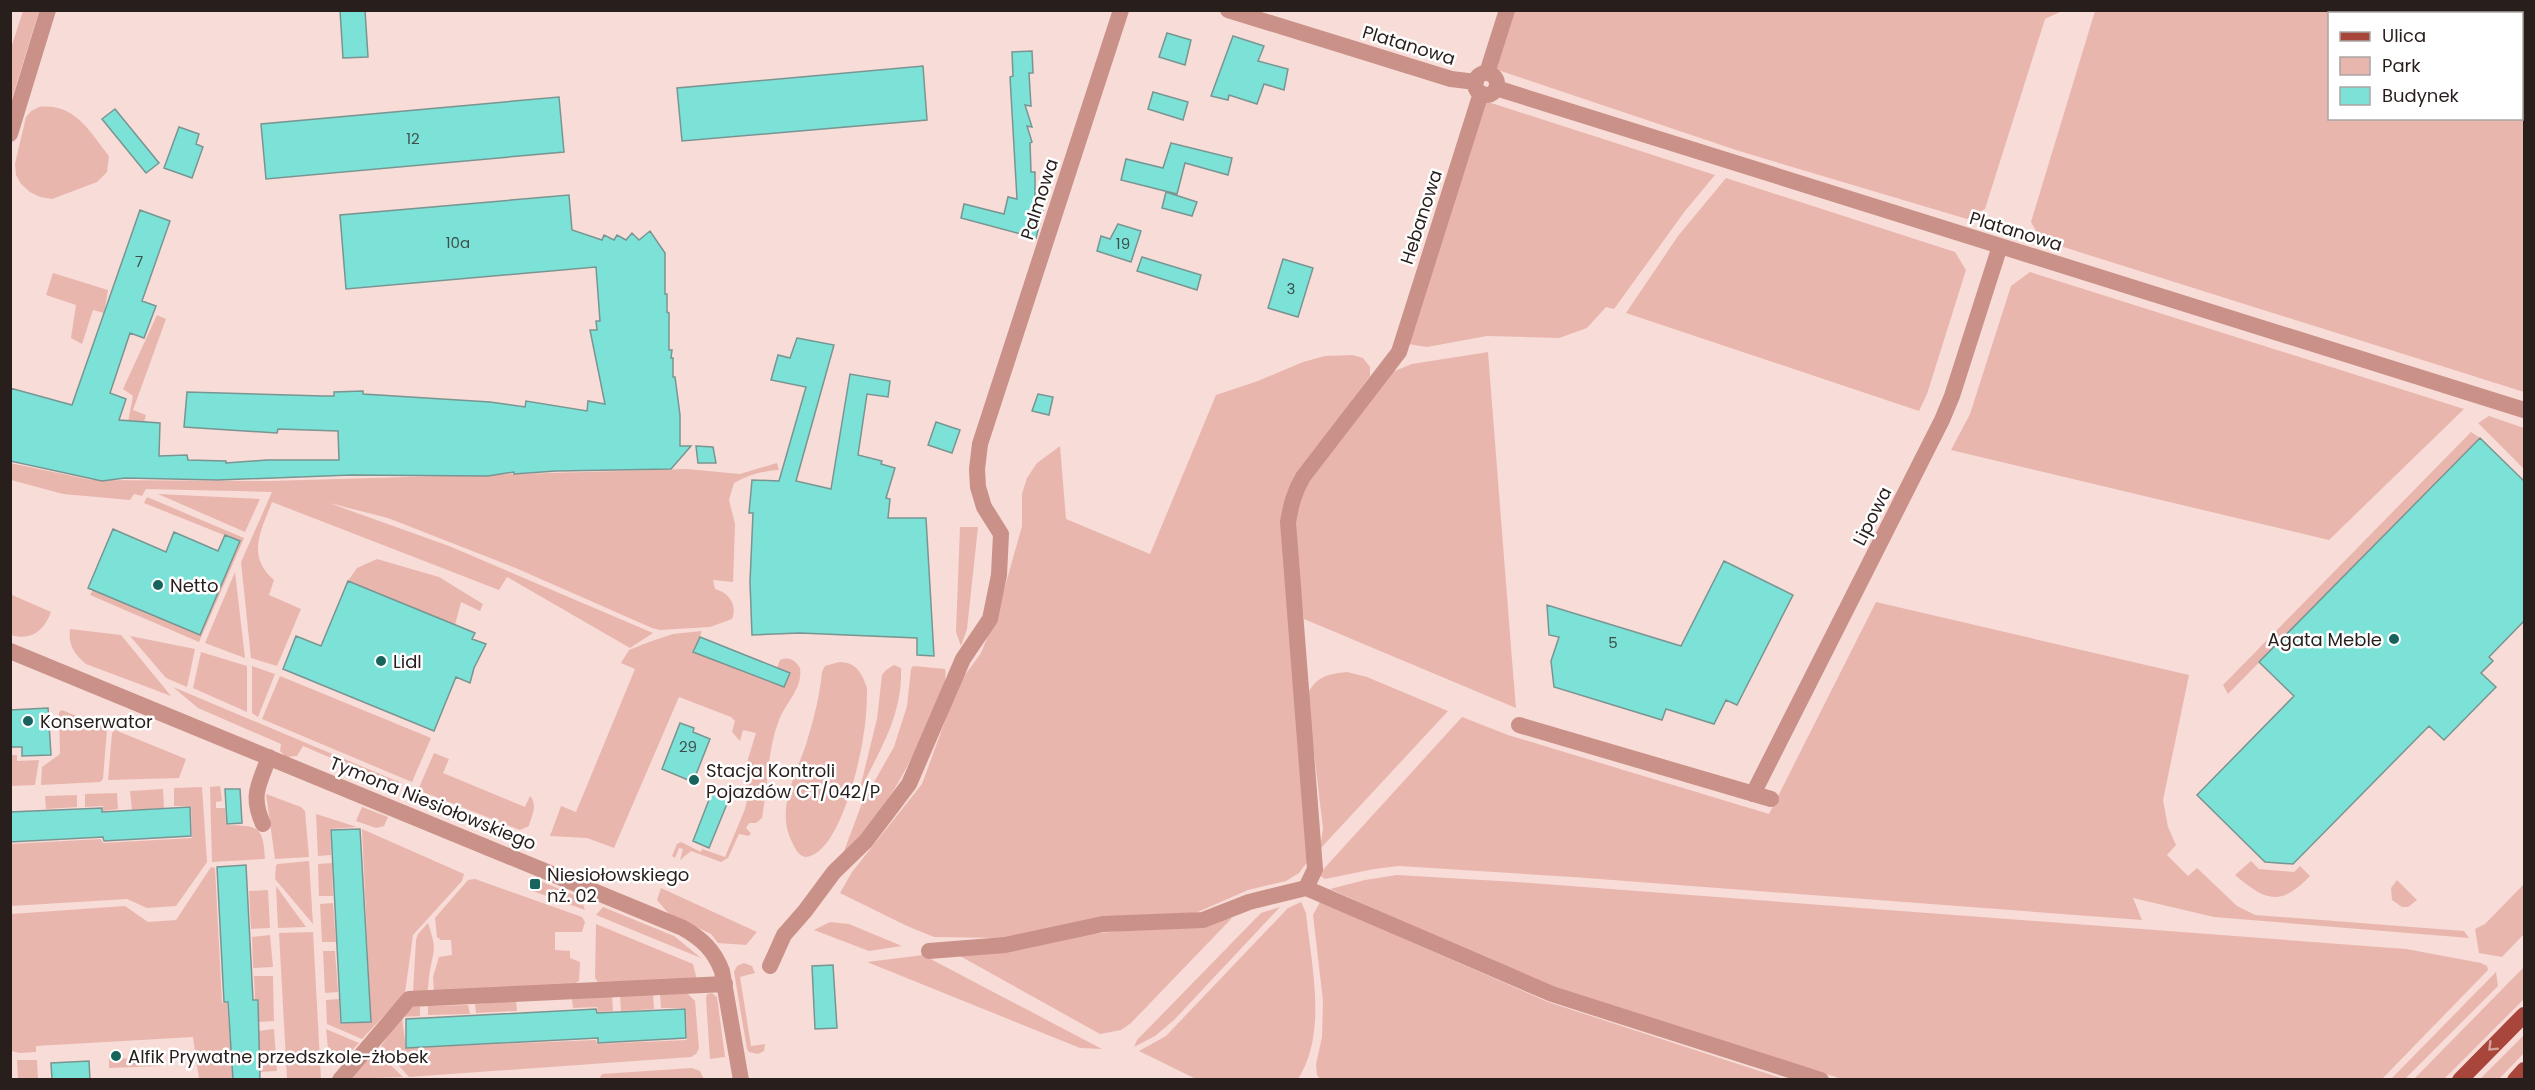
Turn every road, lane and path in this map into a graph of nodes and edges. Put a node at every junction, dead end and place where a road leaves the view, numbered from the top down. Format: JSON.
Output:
{"nodes":[{"id":1,"x":48,"y":10,"type":"edge"},
{"id":2,"x":1121,"y":10,"type":"edge"},
{"id":3,"x":1228,"y":10,"type":"edge"},
{"id":4,"x":1506,"y":10,"type":"edge"},
{"id":5,"x":1485,"y":84,"type":"junction"},
{"id":6,"x":10,"y":134,"type":"edge"},
{"id":7,"x":2001,"y":246,"type":"junction"},
{"id":8,"x":2524,"y":410,"type":"edge"},
{"id":9,"x":10,"y":651,"type":"edge"},
{"id":10,"x":1519,"y":725,"type":"dead end"},
{"id":11,"x":268,"y":757,"type":"junction"},
{"id":12,"x":1753,"y":794,"type":"junction"},
{"id":13,"x":1771,"y":799,"type":"dead end"},
{"id":14,"x":263,"y":824,"type":"dead end"},
{"id":15,"x":1306,"y":888,"type":"junction"},
{"id":16,"x":929,"y":951,"type":"dead end"},
{"id":17,"x":770,"y":966,"type":"dead end"},
{"id":18,"x":725,"y":984,"type":"junction"},
{"id":19,"x":2524,"y":1015,"type":"edge"},
{"id":20,"x":2524,"y":1070,"type":"edge"},
{"id":21,"x":340,"y":1080,"type":"edge"},
{"id":22,"x":741,"y":1080,"type":"edge"},
{"id":23,"x":1821,"y":1080,"type":"edge"},
{"id":24,"x":2460,"y":1080,"type":"edge"},
{"id":25,"x":2515,"y":1080,"type":"edge"}],
"edges":[{"from":1,"to":6,"type":"street"},
{"from":2,"to":17,"type":"street","name":"Palmowa"},
{"from":3,"to":5,"type":"street","name":"Platanowa"},
{"from":4,"to":5,"type":"street","name":"Hebanowa"},
{"from":5,"to":7,"type":"street","name":"Platanowa"},
{"from":5,"to":15,"type":"street","name":"Hebanowa"},
{"from":7,"to":8,"type":"street","name":"Platanowa"},
{"from":7,"to":12,"type":"street","name":"Lipowa"},
{"from":9,"to":11,"type":"street","name":"Tymona Niesiołowskiego"},
{"from":10,"to":12,"type":"street"},
{"from":11,"to":14,"type":"street"},
{"from":11,"to":18,"type":"street","name":"Tymona Niesiołowskiego"},
{"from":12,"to":13,"type":"street"},
{"from":15,"to":16,"type":"street"},
{"from":15,"to":23,"type":"street"},
{"from":18,"to":21,"type":"street"},
{"from":18,"to":22,"type":"street","name":"Tymona Niesiołowskiego"},
{"from":19,"to":24,"type":"main road","one_way":true},
{"from":20,"to":25,"type":"main road"}]}
